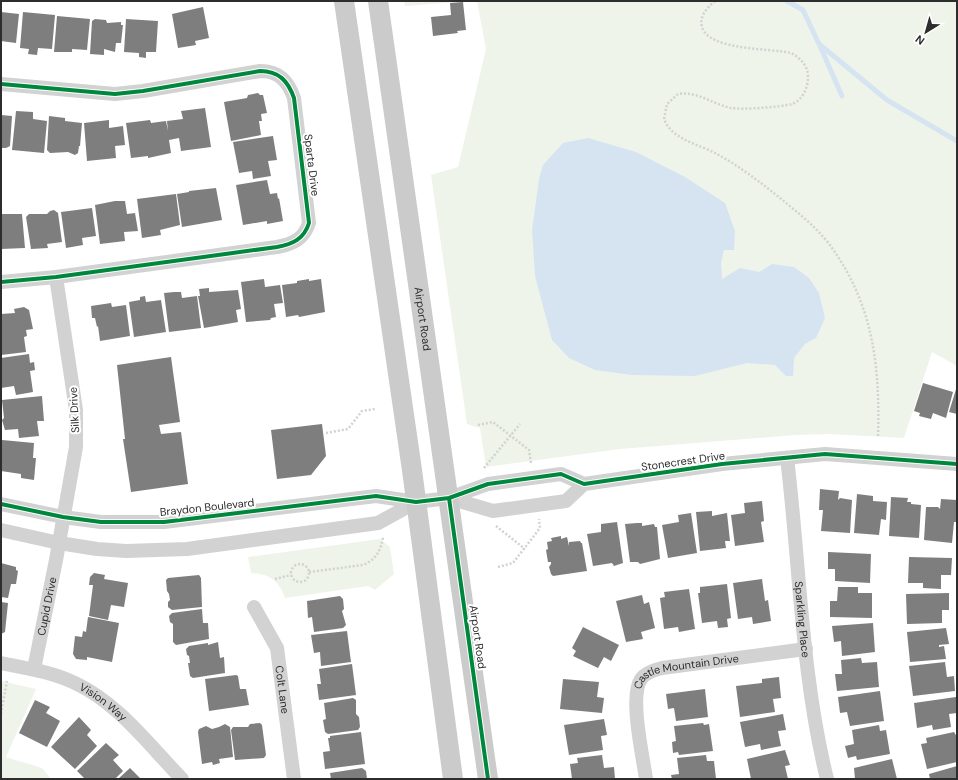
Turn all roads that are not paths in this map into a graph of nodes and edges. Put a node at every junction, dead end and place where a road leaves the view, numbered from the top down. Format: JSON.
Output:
{"nodes":[{"id":1,"x":344,"y":1,"type":"edge"},
{"id":2,"x":378,"y":1,"type":"edge"},
{"id":3,"x":1,"y":84,"type":"edge"},
{"id":4,"x":56,"y":277,"type":"junction"},
{"id":5,"x":1,"y":282,"type":"edge"},
{"id":6,"x":788,"y":458,"type":"junction"},
{"id":7,"x":957,"y":464,"type":"edge"},
{"id":8,"x":584,"y":484,"type":"junction"},
{"id":9,"x":449,"y":498,"type":"junction"},
{"id":10,"x":416,"y":502,"type":"junction"},
{"id":11,"x":1,"y":504,"type":"edge"},
{"id":12,"x":63,"y":517,"type":"junction"},
{"id":13,"x":1,"y":530,"type":"edge"},
{"id":14,"x":59,"y":543,"type":"junction"},
{"id":15,"x":254,"y":607,"type":"dead end"},
{"id":16,"x":806,"y":649,"type":"junction"},
{"id":17,"x":1,"y":663,"type":"edge"},
{"id":18,"x":34,"y":669,"type":"junction"},
{"id":19,"x":182,"y":779,"type":"edge"},
{"id":20,"x":294,"y":779,"type":"edge"},
{"id":21,"x":453,"y":779,"type":"edge"},
{"id":22,"x":488,"y":779,"type":"edge"},
{"id":23,"x":646,"y":779,"type":"edge"},
{"id":24,"x":826,"y":779,"type":"edge"}],
"edges":[{"from":1,"to":10,"type":"main road"},
{"from":2,"to":9,"type":"main road","name":"Airport Road"},
{"from":3,"to":4,"type":"street","name":"Sparta Drive"},
{"from":4,"to":5,"type":"street","name":"Sparta Drive"},
{"from":4,"to":12,"type":"street","name":"Silk Drive"},
{"from":6,"to":7,"type":"street","name":"Stonecrest Drive"},
{"from":6,"to":8,"type":"street","name":"Stonecrest Drive"},
{"from":6,"to":16,"type":"street","name":"Sparkling Place"},
{"from":8,"to":9,"type":"street"},
{"from":8,"to":9,"type":"street"},
{"from":9,"to":10,"type":"street"},
{"from":9,"to":22,"type":"main road","name":"Airport Road"},
{"from":10,"to":12,"type":"street","name":"Braydon Boulevard"},
{"from":10,"to":14,"type":"street"},
{"from":10,"to":21,"type":"main road"},
{"from":11,"to":12,"type":"street","name":"Braydon Boulevard"},
{"from":12,"to":14,"type":"street","name":"Silk Drive"},
{"from":13,"to":14,"type":"street"},
{"from":14,"to":18,"type":"street","name":"Cupid Drive"},
{"from":15,"to":20,"type":"street","name":"Colt Lane"},
{"from":16,"to":23,"type":"street","name":"Castle Mountain Drive"},
{"from":16,"to":24,"type":"street","name":"Sparkling Place"},
{"from":17,"to":18,"type":"street","name":"Vision Way"},
{"from":18,"to":19,"type":"street","name":"Vision Way"}]}
